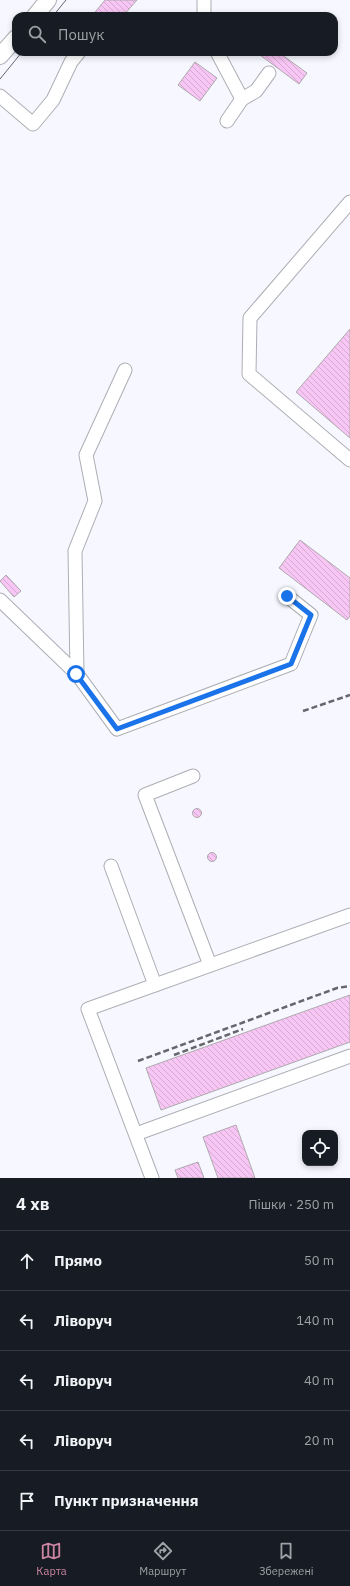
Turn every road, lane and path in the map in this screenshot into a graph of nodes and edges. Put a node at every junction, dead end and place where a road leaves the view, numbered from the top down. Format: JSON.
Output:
{"nodes":[{"id":1,"x":48,"y":0,"type":"edge"},
{"id":2,"x":204,"y":0,"type":"edge"},
{"id":3,"x":38,"y":12,"type":"edge"},
{"id":4,"x":204,"y":12,"type":"edge"},
{"id":5,"x":12,"y":42,"type":"edge"},
{"id":6,"x":0,"y":56,"type":"edge"},
{"id":7,"x":76,"y":56,"type":"edge"},
{"id":8,"x":219,"y":56,"type":"edge"},
{"id":9,"x":269,"y":73,"type":"dead end"},
{"id":10,"x":0,"y":96,"type":"edge"},
{"id":11,"x":242,"y":99,"type":"junction"},
{"id":12,"x":227,"y":120,"type":"dead end"},
{"id":13,"x":350,"y":202,"type":"edge"},
{"id":14,"x":124,"y":370,"type":"dead end"},
{"id":15,"x":350,"y":460,"type":"edge"},
{"id":16,"x":287,"y":596,"type":"dead end"},
{"id":17,"x":0,"y":600,"type":"edge"},
{"id":18,"x":76,"y":674,"type":"junction"},
{"id":19,"x":193,"y":776,"type":"dead end"},
{"id":20,"x":111,"y":866,"type":"dead end"},
{"id":21,"x":350,"y":914,"type":"edge"},
{"id":22,"x":210,"y":965,"type":"junction"},
{"id":23,"x":155,"y":985,"type":"junction"},
{"id":24,"x":350,"y":1056,"type":"edge"},
{"id":25,"x":136,"y":1134,"type":"junction"},
{"id":26,"x":152,"y":1178,"type":"edge"}],
"edges":[{"from":1,"to":3,"type":"main road"},
{"from":2,"to":4,"type":"lane"},
{"from":5,"to":6,"type":"main road"},
{"from":7,"to":10,"type":"lane"},
{"from":8,"to":11,"type":"lane"},
{"from":9,"to":11,"type":"lane"},
{"from":11,"to":12,"type":"lane"},
{"from":13,"to":15,"type":"lane"},
{"from":14,"to":18,"type":"lane"},
{"from":16,"to":18,"type":"lane"},
{"from":17,"to":18,"type":"lane"},
{"from":19,"to":22,"type":"lane"},
{"from":20,"to":23,"type":"lane"},
{"from":21,"to":22,"type":"lane"},
{"from":22,"to":23,"type":"lane"},
{"from":23,"to":25,"type":"lane"},
{"from":24,"to":25,"type":"lane"},
{"from":25,"to":26,"type":"lane"}]}
